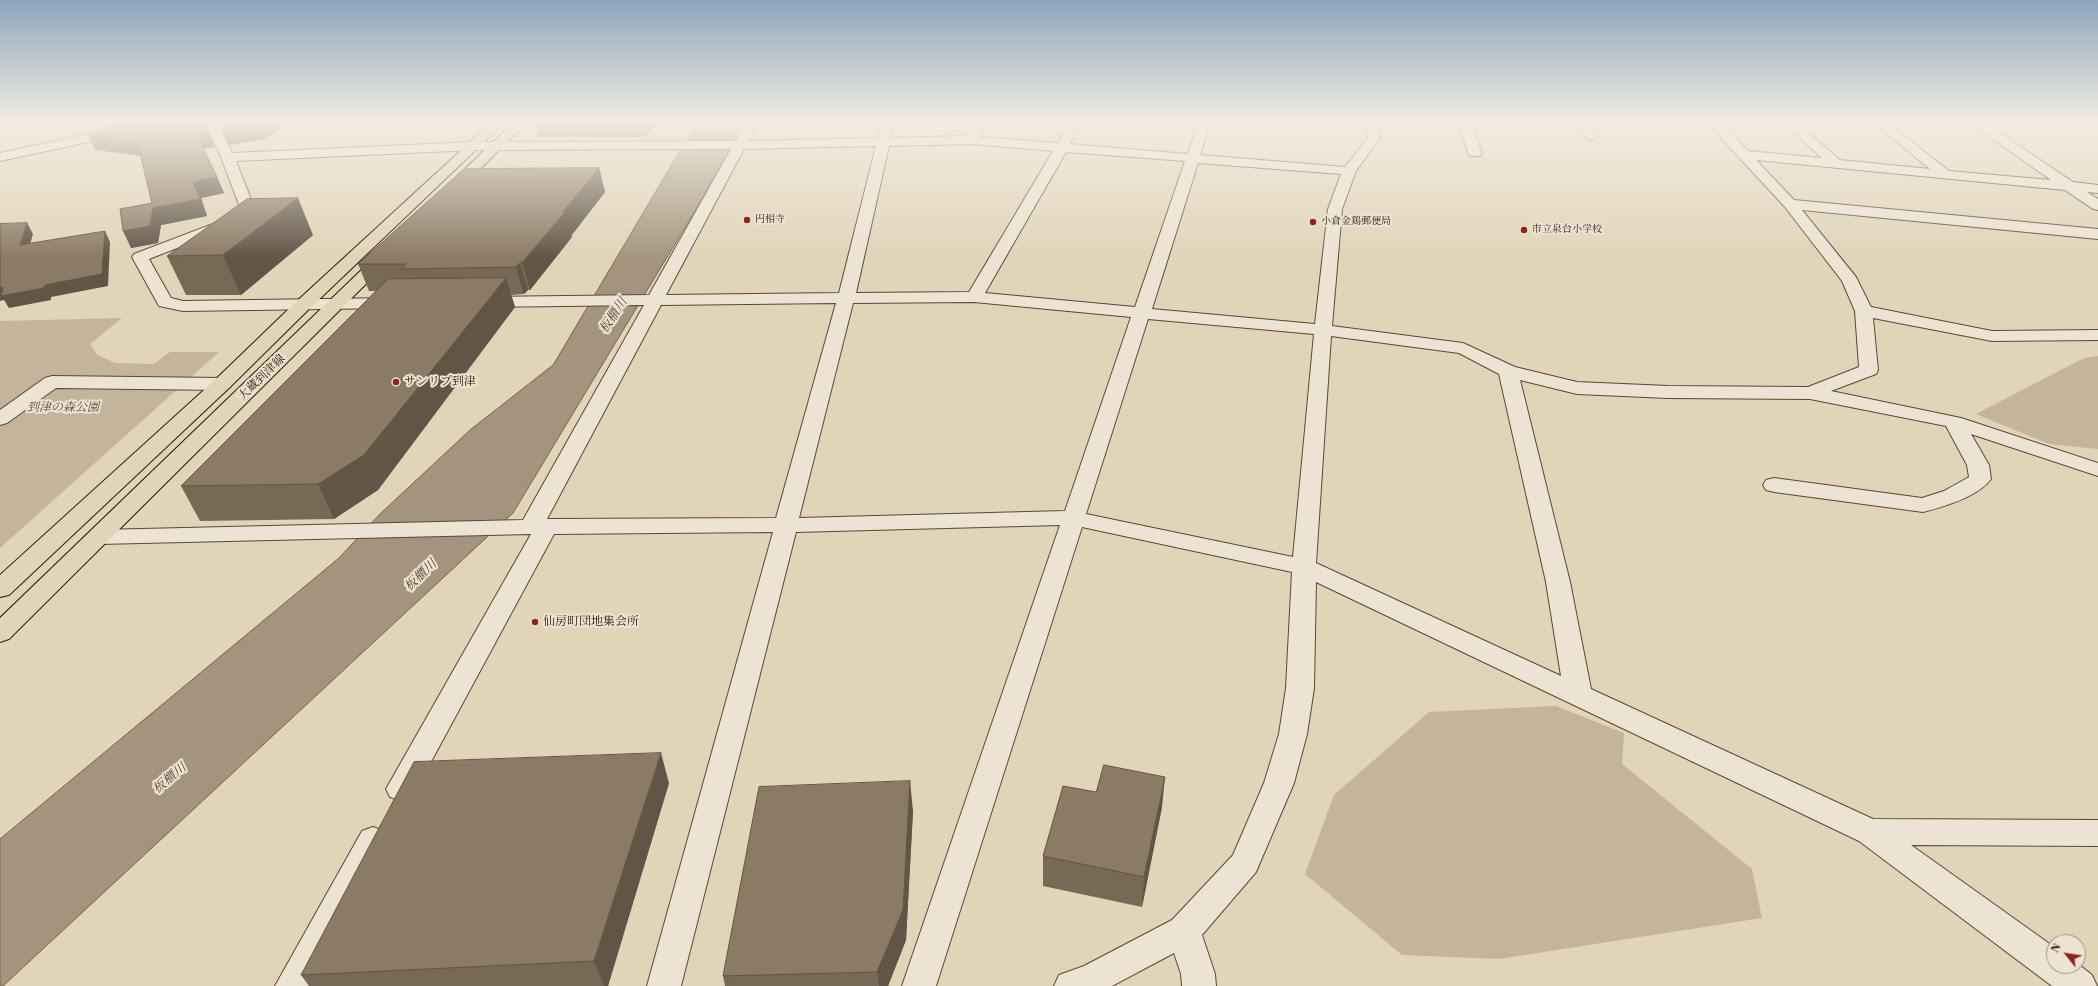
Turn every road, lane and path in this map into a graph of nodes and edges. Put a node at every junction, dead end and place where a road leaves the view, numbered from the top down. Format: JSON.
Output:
{"nodes":[{"id":1,"x":232,"y":167,"type":"edge"},
{"id":2,"x":451,"y":167,"type":"edge"},
{"id":3,"x":475,"y":167,"type":"edge"},
{"id":4,"x":729,"y":167,"type":"edge"},
{"id":5,"x":878,"y":167,"type":"edge"},
{"id":6,"x":1050,"y":167,"type":"edge"},
{"id":7,"x":1190,"y":167,"type":"edge"},
{"id":8,"x":1301,"y":167,"type":"edge"},
{"id":9,"x":1352,"y":167,"type":"edge"},
{"id":10,"x":1756,"y":167,"type":"edge"},
{"id":11,"x":1879,"y":167,"type":"edge"},
{"id":12,"x":1936,"y":167,"type":"edge"},
{"id":13,"x":2042,"y":167,"type":"edge"},
{"id":14,"x":1349,"y":171,"type":"junction"},
{"id":15,"x":1944,"y":173,"type":"junction"},
{"id":16,"x":2070,"y":186,"type":"junction"},
{"id":17,"x":2098,"y":189,"type":"edge"},
{"id":18,"x":438,"y":203,"type":"edge"},
{"id":19,"x":1790,"y":204,"type":"junction"},
{"id":20,"x":2098,"y":206,"type":"edge"},
{"id":21,"x":2098,"y":234,"type":"edge"},
{"id":22,"x":399,"y":242,"type":"edge"},
{"id":23,"x":846,"y":298,"type":"junction"},
{"id":24,"x":974,"y":298,"type":"junction"},
{"id":25,"x":655,"y":299,"type":"junction"},
{"id":26,"x":466,"y":302,"type":"edge"},
{"id":27,"x":412,"y":303,"type":"edge"},
{"id":28,"x":337,"y":304,"type":"junction"},
{"id":29,"x":303,"y":305,"type":"junction"},
{"id":30,"x":1864,"y":311,"type":"junction"},
{"id":31,"x":1141,"y":313,"type":"junction"},
{"id":32,"x":1323,"y":330,"type":"junction"},
{"id":33,"x":2098,"y":335,"type":"edge"},
{"id":34,"x":1508,"y":371,"type":"junction"},
{"id":35,"x":222,"y":384,"type":"junction"},
{"id":36,"x":1810,"y":393,"type":"junction"},
{"id":37,"x":0,"y":419,"type":"edge"},
{"id":38,"x":1954,"y":422,"type":"junction"},
{"id":39,"x":2098,"y":470,"type":"edge"},
{"id":40,"x":1774,"y":485,"type":"dead end"},
{"id":41,"x":1073,"y":518,"type":"junction"},
{"id":42,"x":785,"y":525,"type":"junction"},
{"id":43,"x":539,"y":526,"type":"junction"},
{"id":44,"x":99,"y":536,"type":"junction"},
{"id":45,"x":1304,"y":567,"type":"junction"},
{"id":46,"x":0,"y":589,"type":"edge"},
{"id":47,"x":0,"y":632,"type":"edge"},
{"id":48,"x":1578,"y":695,"type":"junction"},
{"id":49,"x":1870,"y":832,"type":"junction"},
{"id":50,"x":2098,"y":833,"type":"edge"},
{"id":51,"x":1184,"y":931,"type":"junction"},
{"id":52,"x":292,"y":986,"type":"edge"},
{"id":53,"x":664,"y":986,"type":"edge"},
{"id":54,"x":919,"y":986,"type":"edge"},
{"id":55,"x":1071,"y":986,"type":"edge"},
{"id":56,"x":1199,"y":986,"type":"edge"},
{"id":57,"x":2080,"y":986,"type":"edge"}],
"edges":[{"from":1,"to":29,"type":"street"},
{"from":2,"to":29,"type":"main road","name":"大蔵到津線"},
{"from":3,"to":18,"type":"main road"},
{"from":4,"to":25,"type":"street"},
{"from":5,"to":23,"type":"street"},
{"from":6,"to":24,"type":"street"},
{"from":7,"to":31,"type":"street"},
{"from":8,"to":14,"type":"street"},
{"from":9,"to":14,"type":"street"},
{"from":10,"to":19,"type":"street"},
{"from":11,"to":15,"type":"street"},
{"from":12,"to":15,"type":"street"},
{"from":13,"to":16,"type":"street"},
{"from":14,"to":32,"type":"street"},
{"from":15,"to":16,"type":"street"},
{"from":16,"to":17,"type":"street"},
{"from":16,"to":20,"type":"street"},
{"from":19,"to":21,"type":"street"},
{"from":19,"to":30,"type":"street"},
{"from":22,"to":28,"type":"main road","name":"大蔵到津線"},
{"from":23,"to":24,"type":"street"},
{"from":23,"to":25,"type":"street"},
{"from":23,"to":42,"type":"street"},
{"from":24,"to":31,"type":"street"},
{"from":25,"to":26,"type":"street"},
{"from":25,"to":43,"type":"street"},
{"from":27,"to":28,"type":"street"},
{"from":28,"to":29,"type":"street"},
{"from":28,"to":44,"type":"main road","name":"大蔵到津線"},
{"from":29,"to":35,"type":"main road","name":"大蔵到津線"},
{"from":30,"to":33,"type":"street"},
{"from":30,"to":36,"type":"street"},
{"from":31,"to":32,"type":"street"},
{"from":31,"to":41,"type":"street"},
{"from":32,"to":34,"type":"street"},
{"from":32,"to":45,"type":"street"},
{"from":34,"to":36,"type":"street"},
{"from":34,"to":48,"type":"street"},
{"from":35,"to":37,"type":"street"},
{"from":35,"to":46,"type":"main road","name":"大蔵到津線"},
{"from":36,"to":38,"type":"street"},
{"from":38,"to":39,"type":"street"},
{"from":38,"to":40,"type":"street"},
{"from":41,"to":42,"type":"street"},
{"from":41,"to":45,"type":"street"},
{"from":41,"to":54,"type":"street"},
{"from":42,"to":43,"type":"street"},
{"from":42,"to":53,"type":"street"},
{"from":43,"to":44,"type":"street"},
{"from":43,"to":52,"type":"street"},
{"from":44,"to":47,"type":"main road","name":"大蔵到津線"},
{"from":45,"to":48,"type":"street"},
{"from":45,"to":51,"type":"street"},
{"from":48,"to":49,"type":"street"},
{"from":49,"to":50,"type":"street"},
{"from":49,"to":57,"type":"street"},
{"from":51,"to":55,"type":"street"},
{"from":51,"to":56,"type":"street"}]}
